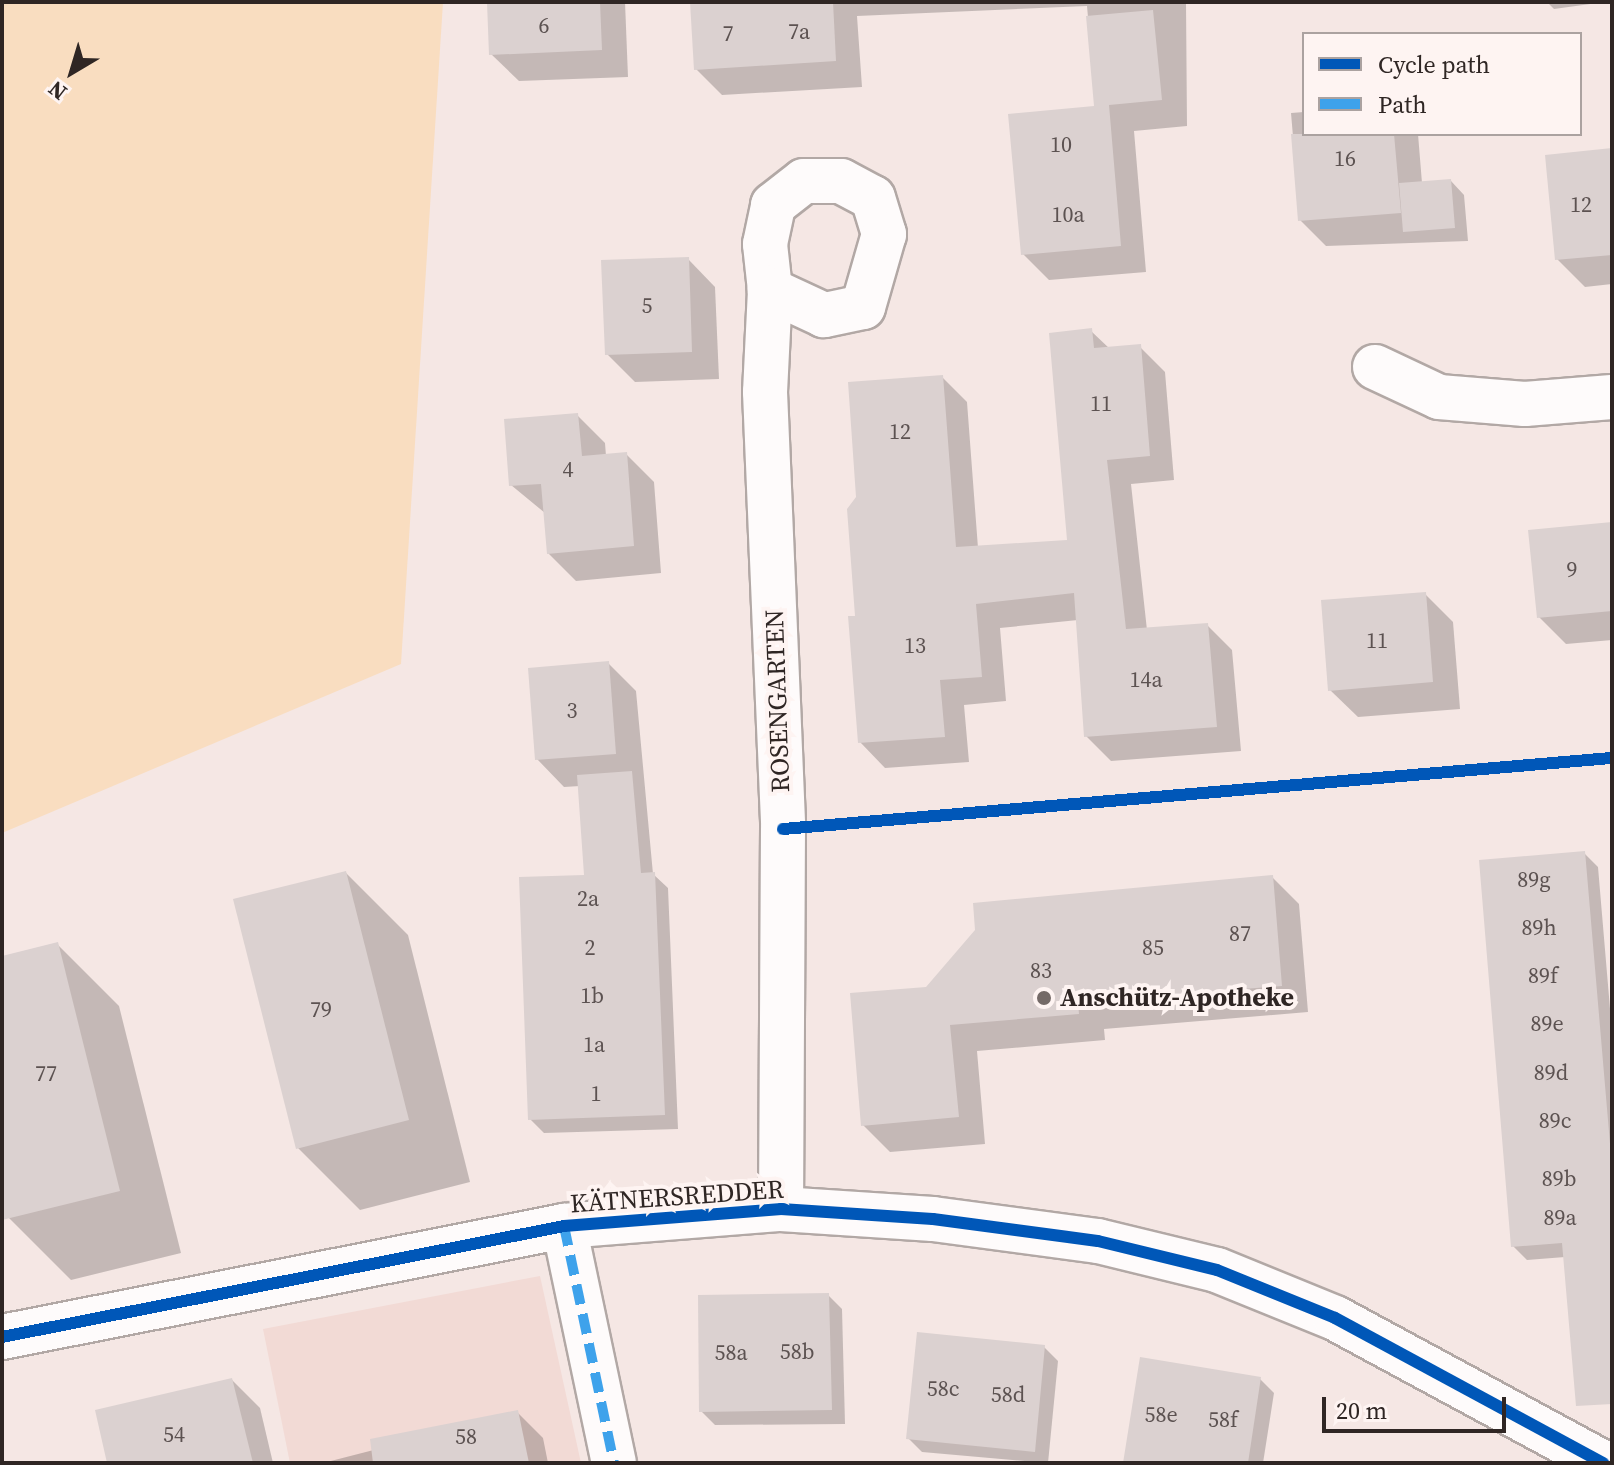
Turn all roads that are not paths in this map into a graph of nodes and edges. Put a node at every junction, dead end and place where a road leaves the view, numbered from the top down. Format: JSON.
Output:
{"nodes":[{"id":1,"x":770,"y":290,"type":"dead end"},
{"id":2,"x":1375,"y":367,"type":"dead end"},
{"id":3,"x":1612,"y":397,"type":"edge"},
{"id":4,"x":781,"y":1209,"type":"junction"},
{"id":5,"x":564,"y":1226,"type":"junction"},
{"id":6,"x":2,"y":1337,"type":"edge"},
{"id":7,"x":614,"y":1463,"type":"edge"},
{"id":8,"x":1603,"y":1463,"type":"edge"}],
"edges":[{"from":1,"to":4,"type":"street","name":"ROSENGARTEN"},
{"from":2,"to":3,"type":"street"},
{"from":4,"to":5,"type":"street","name":"KÄTNERSREDDER"},
{"from":4,"to":8,"type":"street","name":"KÄTNERSREDDER"},
{"from":5,"to":6,"type":"street","name":"KÄTNERSREDDER"},
{"from":5,"to":7,"type":"street"}]}
